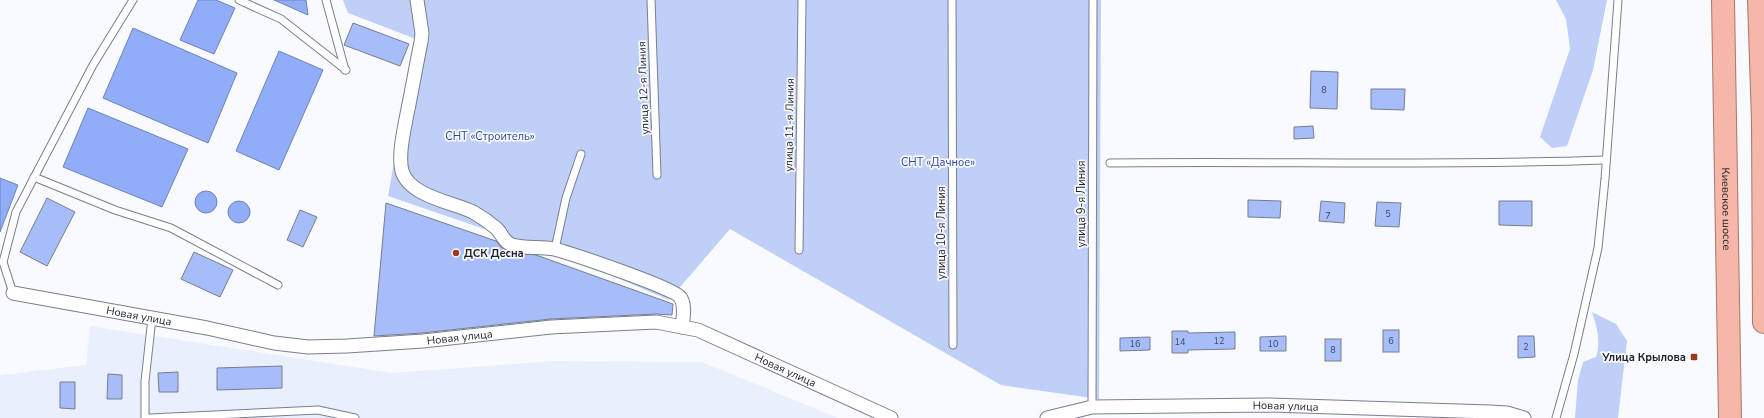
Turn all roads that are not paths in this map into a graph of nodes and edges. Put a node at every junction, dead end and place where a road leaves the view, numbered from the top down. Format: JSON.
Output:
{"nodes":[{"id":1,"x":133,"y":0,"type":"edge"},
{"id":2,"x":239,"y":0,"type":"edge"},
{"id":3,"x":326,"y":0,"type":"edge"},
{"id":4,"x":417,"y":0,"type":"edge"},
{"id":5,"x":651,"y":0,"type":"edge"},
{"id":6,"x":802,"y":0,"type":"edge"},
{"id":7,"x":952,"y":0,"type":"edge"},
{"id":8,"x":1092,"y":0,"type":"edge"},
{"id":9,"x":1618,"y":0,"type":"edge"},
{"id":10,"x":1723,"y":0,"type":"edge"},
{"id":11,"x":1759,"y":0,"type":"edge"},
{"id":12,"x":1759,"y":36,"type":"junction"},
{"id":13,"x":1764,"y":64,"type":"edge"},
{"id":14,"x":581,"y":154,"type":"dead end"},
{"id":15,"x":1606,"y":160,"type":"junction"},
{"id":16,"x":1110,"y":163,"type":"dead end"},
{"id":17,"x":657,"y":175,"type":"dead end"},
{"id":18,"x":34,"y":177,"type":"junction"},
{"id":19,"x":1764,"y":208,"type":"edge"},
{"id":20,"x":555,"y":249,"type":"junction"},
{"id":21,"x":798,"y":250,"type":"dead end"},
{"id":22,"x":278,"y":284,"type":"dead end"},
{"id":23,"x":13,"y":292,"type":"joint"},
{"id":24,"x":152,"y":318,"type":"junction"},
{"id":25,"x":1764,"y":322,"type":"edge"},
{"id":26,"x":682,"y":327,"type":"junction"},
{"id":27,"x":953,"y":345,"type":"dead end"},
{"id":28,"x":1092,"y":407,"type":"junction"},
{"id":29,"x":145,"y":418,"type":"edge"},
{"id":30,"x":150,"y":418,"type":"edge"},
{"id":31,"x":355,"y":418,"type":"edge"},
{"id":32,"x":891,"y":418,"type":"edge"},
{"id":33,"x":1047,"y":418,"type":"edge"},
{"id":34,"x":1524,"y":418,"type":"edge"},
{"id":35,"x":1556,"y":418,"type":"edge"},
{"id":36,"x":1730,"y":418,"type":"edge"}],
"edges":[{"from":1,"to":18,"type":"lane"},
{"from":2,"to":3,"type":"lane"},
{"from":4,"to":20,"type":"street"},
{"from":5,"to":17,"type":"lane","name":"улица 12-я Линия"},
{"from":6,"to":21,"type":"lane","name":"улица 11-я Линия"},
{"from":7,"to":27,"type":"lane","name":"улица 10-я Линия"},
{"from":8,"to":28,"type":"lane","name":"улица 9-я Линия"},
{"from":9,"to":15,"type":"lane"},
{"from":10,"to":36,"type":"highway","name":"Киевское шоссе"},
{"from":11,"to":12,"type":"highway"},
{"from":12,"to":13,"type":"street"},
{"from":12,"to":19,"type":"highway"},
{"from":14,"to":20,"type":"lane"},
{"from":15,"to":16,"type":"lane"},
{"from":15,"to":35,"type":"lane"},
{"from":18,"to":22,"type":"lane"},
{"from":18,"to":23,"type":"lane"},
{"from":19,"to":25,"type":"highway"},
{"from":20,"to":26,"type":"street"},
{"from":23,"to":24,"type":"street","name":"Новая улица"},
{"from":24,"to":26,"type":"street","name":"Новая улица"},
{"from":24,"to":29,"type":"lane"},
{"from":26,"to":32,"type":"street","name":"Новая улица"},
{"from":28,"to":33,"type":"street","name":"Новая улица"},
{"from":28,"to":34,"type":"street","name":"Новая улица"},
{"from":30,"to":31,"type":"lane"}]}
